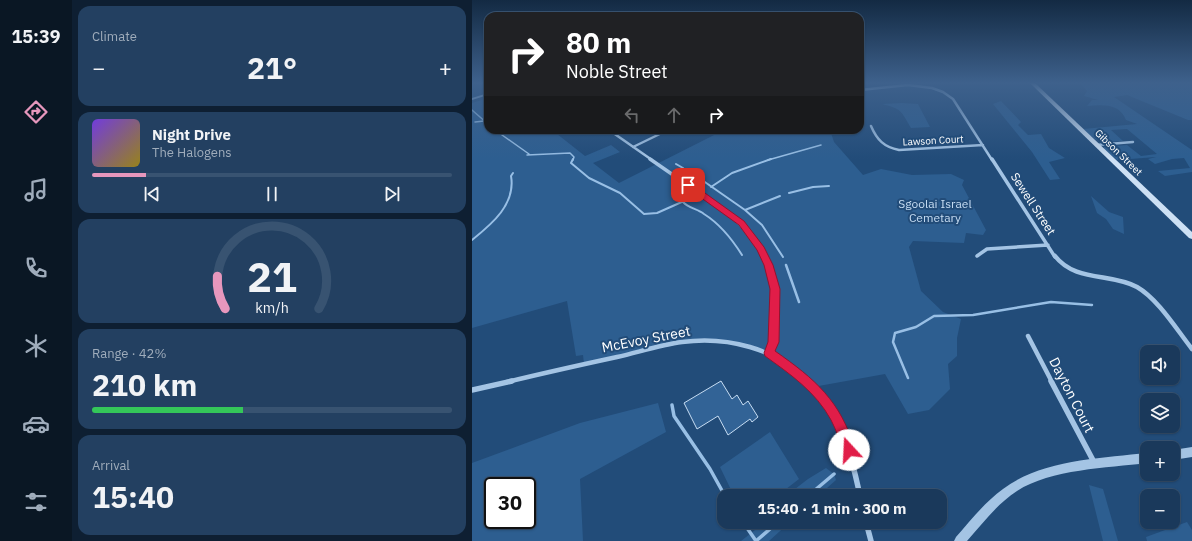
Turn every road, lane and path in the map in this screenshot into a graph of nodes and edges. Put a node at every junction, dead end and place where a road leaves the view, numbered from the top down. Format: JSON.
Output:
{"nodes":[{"id":1,"x":959,"y":108,"type":"edge"},
{"id":2,"x":1058,"y":108,"type":"edge"},
{"id":3,"x":871,"y":126,"type":"dead end"},
{"id":4,"x":615,"y":134,"type":"edge"},
{"id":5,"x":660,"y":134,"type":"edge"},
{"id":6,"x":1134,"y":142,"type":"dead end"},
{"id":7,"x":983,"y":145,"type":"junction"},
{"id":8,"x":1096,"y":145,"type":"junction"},
{"id":9,"x":633,"y":147,"type":"junction"},
{"id":10,"x":1192,"y":236,"type":"edge"},
{"id":11,"x":1048,"y":245,"type":"junction"},
{"id":12,"x":977,"y":256,"type":"dead end"},
{"id":13,"x":1028,"y":336,"type":"dead end"},
{"id":14,"x":1192,"y":349,"type":"edge"},
{"id":15,"x":769,"y":353,"type":"junction"},
{"id":16,"x":472,"y":390,"type":"edge"},
{"id":17,"x":1192,"y":452,"type":"edge"},
{"id":18,"x":1180,"y":454,"type":"edge"},
{"id":19,"x":1140,"y":459,"type":"edge"},
{"id":20,"x":1095,"y":464,"type":"junction"},
{"id":21,"x":858,"y":489,"type":"edge"},
{"id":22,"x":867,"y":529,"type":"edge"},
{"id":23,"x":870,"y":541,"type":"edge"},
{"id":24,"x":960,"y":541,"type":"edge"}],
"edges":[{"from":1,"to":7,"type":"street","name":"Sewell Street"},
{"from":2,"to":8,"type":"main road","name":"Gibson Street"},
{"from":3,"to":7,"type":"street","name":"Lawson Court"},
{"from":4,"to":9,"type":"street"},
{"from":5,"to":9,"type":"street"},
{"from":6,"to":8,"type":"street"},
{"from":7,"to":11,"type":"street","name":"Sewell Street"},
{"from":8,"to":10,"type":"main road","name":"Gibson Street"},
{"from":9,"to":15,"type":"street"},
{"from":11,"to":12,"type":"street"},
{"from":11,"to":14,"type":"street","name":"Sewell Street"},
{"from":13,"to":20,"type":"street","name":"Dayton Court"},
{"from":15,"to":16,"type":"street","name":"McEvoy Street"},
{"from":15,"to":21,"type":"street","name":"McEvoy Street"},
{"from":17,"to":18,"type":"street"},
{"from":19,"to":20,"type":"street"},
{"from":20,"to":24,"type":"street"},
{"from":22,"to":23,"type":"street"}]}
